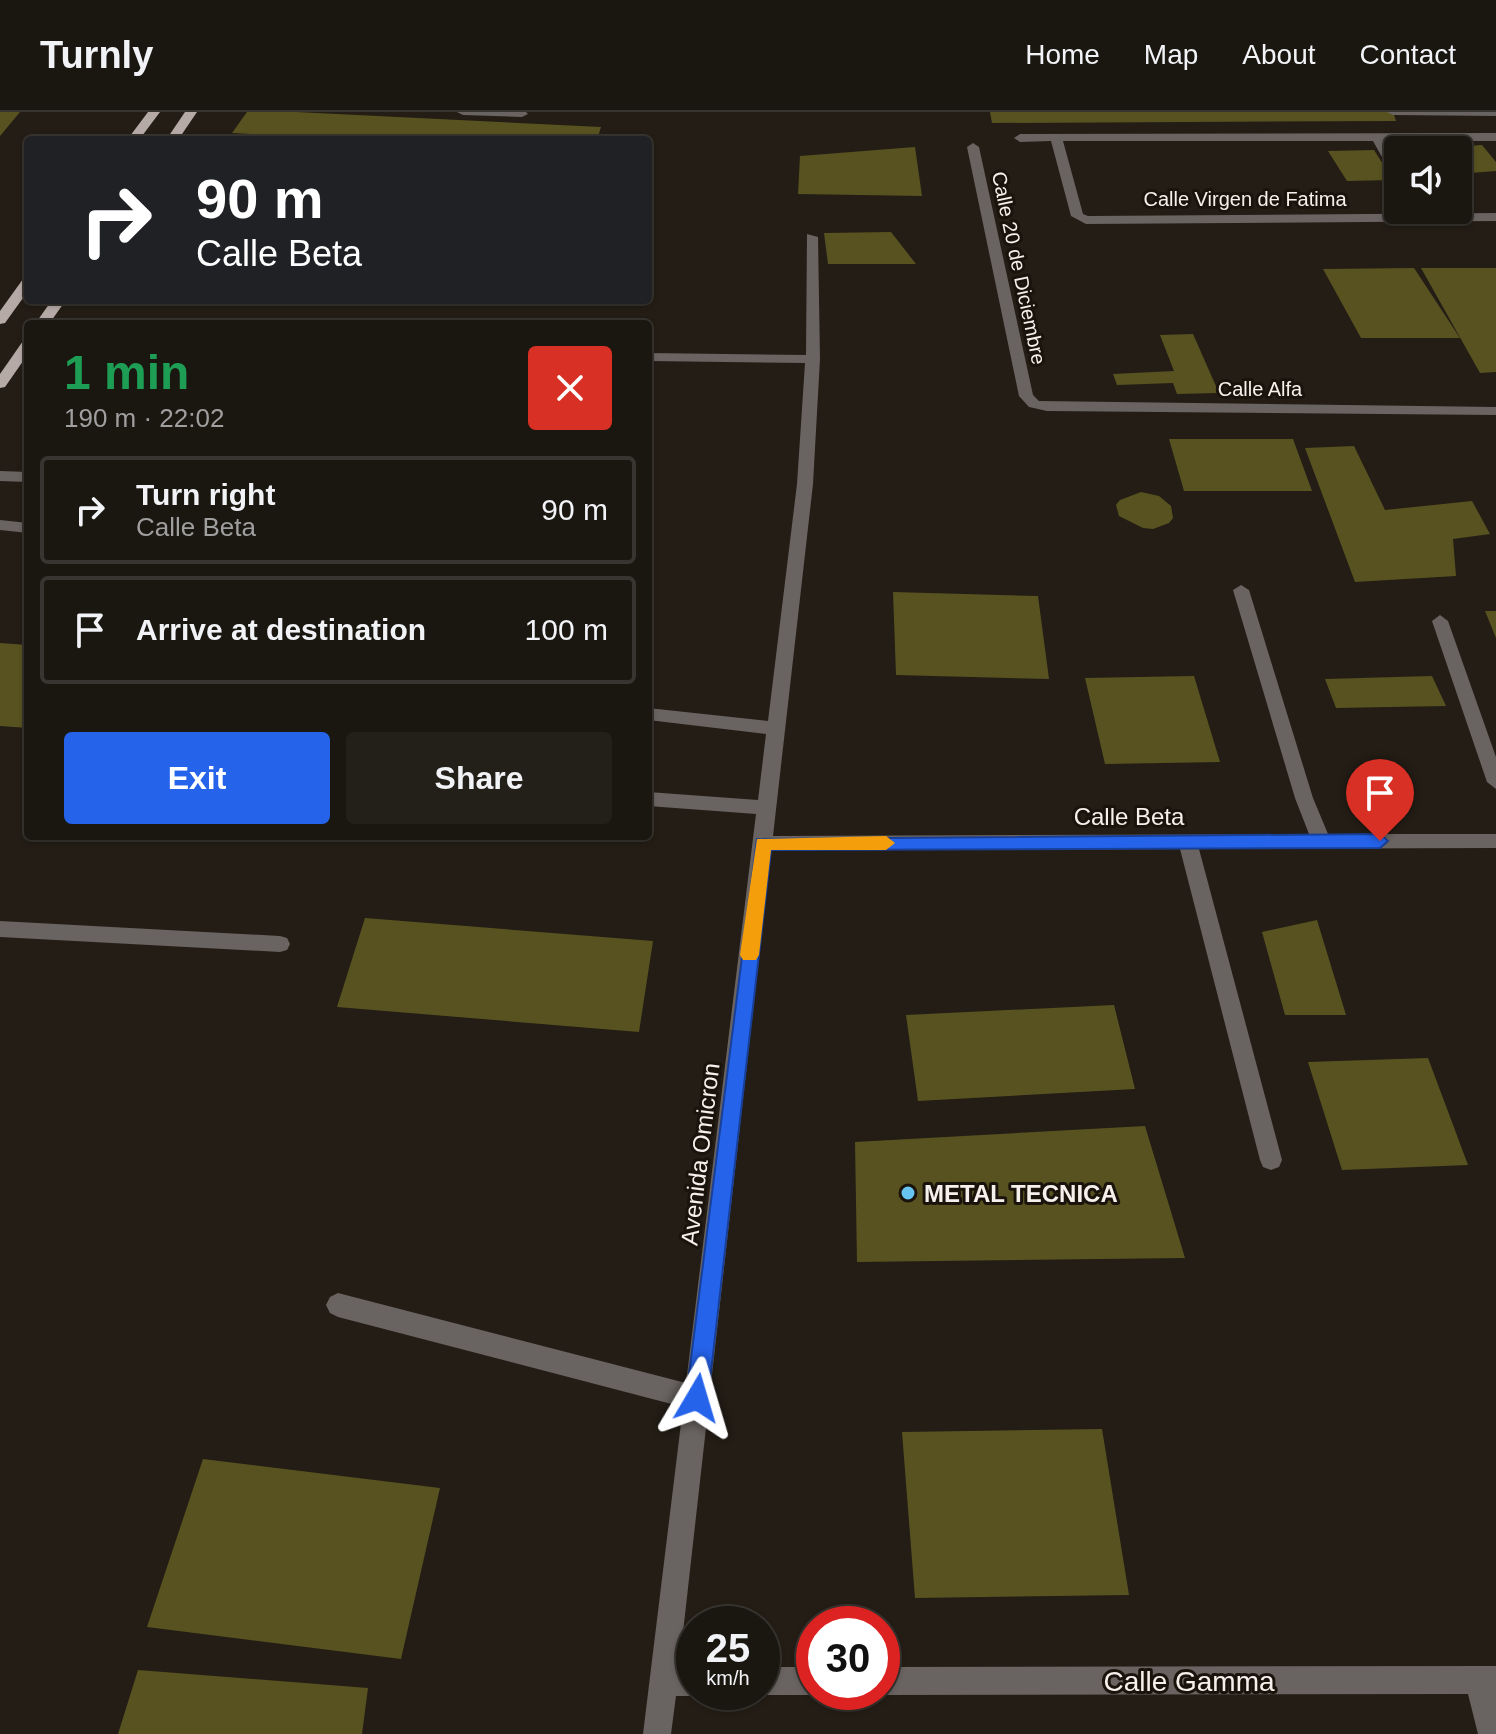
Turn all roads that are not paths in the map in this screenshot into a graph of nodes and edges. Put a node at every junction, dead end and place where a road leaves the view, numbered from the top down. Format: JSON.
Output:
{"nodes":[{"id":1,"x":154,"y":112,"type":"edge"},
{"id":2,"x":191,"y":112,"type":"edge"},
{"id":3,"x":463,"y":112,"type":"edge"},
{"id":4,"x":1393,"y":112,"type":"edge"},
{"id":5,"x":1496,"y":113,"type":"edge"},
{"id":6,"x":522,"y":114,"type":"edge"},
{"id":7,"x":136,"y":136,"type":"edge"},
{"id":8,"x":175,"y":136,"type":"edge"},
{"id":9,"x":1377,"y":137,"type":"junction"},
{"id":10,"x":1496,"y":137,"type":"edge"},
{"id":11,"x":1020,"y":138,"type":"dead end"},
{"id":12,"x":1056,"y":138,"type":"junction"},
{"id":13,"x":973,"y":147,"type":"dead end"},
{"id":14,"x":1384,"y":150,"type":"edge"},
{"id":15,"x":1384,"y":215,"type":"edge"},
{"id":16,"x":1472,"y":216,"type":"edge"},
{"id":17,"x":1496,"y":217,"type":"edge"},
{"id":18,"x":812,"y":237,"type":"dead end"},
{"id":19,"x":24,"y":287,"type":"edge"},
{"id":20,"x":0,"y":320,"type":"edge"},
{"id":21,"x":24,"y":350,"type":"edge"},
{"id":22,"x":652,"y":357,"type":"edge"},
{"id":23,"x":813,"y":359,"type":"junction"},
{"id":24,"x":0,"y":384,"type":"edge"},
{"id":25,"x":1026,"y":396,"type":"joint"},
{"id":26,"x":1496,"y":411,"type":"edge"},
{"id":27,"x":0,"y":476,"type":"edge"},
{"id":28,"x":24,"y":477,"type":"edge"},
{"id":29,"x":0,"y":525,"type":"edge"},
{"id":30,"x":24,"y":528,"type":"edge"},
{"id":31,"x":1241,"y":590,"type":"dead end"},
{"id":32,"x":1440,"y":621,"type":"dead end"},
{"id":33,"x":652,"y":714,"type":"edge"},
{"id":34,"x":777,"y":729,"type":"junction"},
{"id":35,"x":1495,"y":778,"type":"edge"},
{"id":36,"x":652,"y":799,"type":"edge"},
{"id":37,"x":767,"y":808,"type":"junction"},
{"id":38,"x":1321,"y":841,"type":"junction"},
{"id":39,"x":1496,"y":841,"type":"edge"},
{"id":40,"x":1188,"y":842,"type":"junction"},
{"id":41,"x":763,"y":843,"type":"junction"},
{"id":42,"x":0,"y":929,"type":"edge"},
{"id":43,"x":280,"y":944,"type":"dead end"},
{"id":44,"x":1271,"y":1160,"type":"dead end"},
{"id":45,"x":338,"y":1305,"type":"dead end"},
{"id":46,"x":697,"y":1398,"type":"junction"},
{"id":47,"x":1487,"y":1680,"type":"edge"},
{"id":48,"x":900,"y":1681,"type":"edge"},
{"id":49,"x":663,"y":1682,"type":"junction"},
{"id":50,"x":676,"y":1682,"type":"edge"},
{"id":51,"x":657,"y":1734,"type":"edge"},
{"id":52,"x":1492,"y":1734,"type":"edge"}],
"edges":[{"from":1,"to":7,"type":"main road"},
{"from":2,"to":8,"type":"main road"},
{"from":3,"to":6,"type":"street"},
{"from":4,"to":5,"type":"street"},
{"from":9,"to":10,"type":"street"},
{"from":9,"to":12,"type":"street"},
{"from":9,"to":14,"type":"street"},
{"from":11,"to":12,"type":"street"},
{"from":12,"to":15,"type":"street","name":"Calle Virgen de Fatima"},
{"from":13,"to":25,"type":"street","name":"Calle 20 de Diciembre"},
{"from":16,"to":17,"type":"street","name":"Calle Virgen de Fatima"},
{"from":18,"to":23,"type":"street","name":"Avenida Omicron"},
{"from":19,"to":20,"type":"main road"},
{"from":21,"to":24,"type":"main road"},
{"from":22,"to":23,"type":"street"},
{"from":23,"to":34,"type":"street","name":"Avenida Omicron"},
{"from":25,"to":26,"type":"street","name":"Calle Alfa"},
{"from":27,"to":28,"type":"street"},
{"from":29,"to":30,"type":"street"},
{"from":31,"to":38,"type":"street"},
{"from":32,"to":35,"type":"street"},
{"from":33,"to":34,"type":"street"},
{"from":34,"to":37,"type":"street","name":"Avenida Omicron"},
{"from":36,"to":37,"type":"street"},
{"from":37,"to":41,"type":"street","name":"Avenida Omicron"},
{"from":38,"to":39,"type":"street","name":"Calle Beta"},
{"from":38,"to":40,"type":"street","name":"Calle Beta"},
{"from":40,"to":41,"type":"street","name":"Calle Beta"},
{"from":40,"to":44,"type":"street"},
{"from":41,"to":46,"type":"street","name":"Avenida Omicron"},
{"from":42,"to":43,"type":"street"},
{"from":45,"to":46,"type":"street"},
{"from":46,"to":49,"type":"street","name":"Avenida Omicron"},
{"from":47,"to":48,"type":"street","name":"Calle Gamma"},
{"from":47,"to":52,"type":"street"},
{"from":49,"to":50,"type":"street"},
{"from":49,"to":51,"type":"street","name":"Avenida Omicron"}]}
